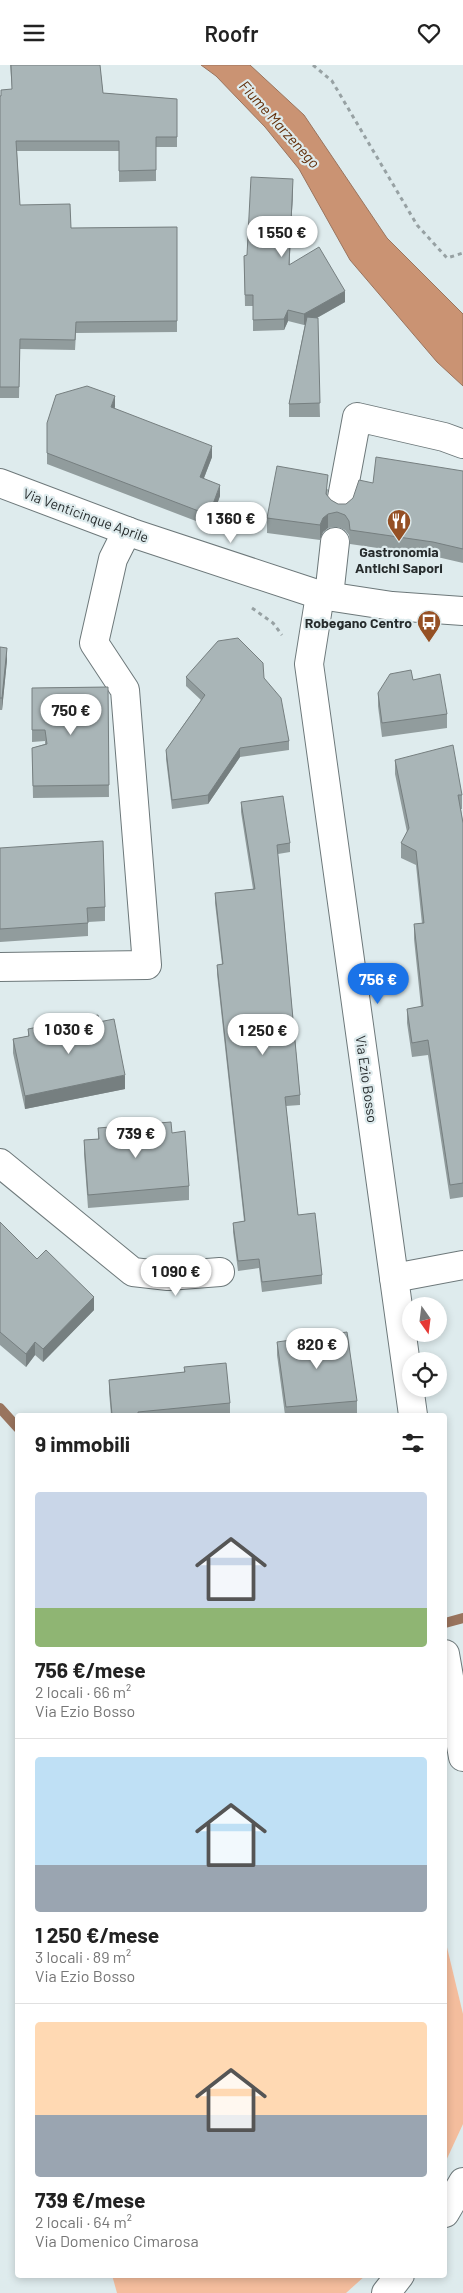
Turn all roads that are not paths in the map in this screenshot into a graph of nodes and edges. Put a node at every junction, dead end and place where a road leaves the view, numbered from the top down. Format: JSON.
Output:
{"nodes":[{"id":1,"x":463,"y":444,"type":"edge"},
{"id":2,"x":0,"y":483,"type":"edge"},
{"id":3,"x":341,"y":503,"type":"edge"},
{"id":4,"x":127,"y":531,"type":"junction"},
{"id":5,"x":336,"y":542,"type":"dead end"},
{"id":6,"x":325,"y":596,"type":"junction"},
{"id":7,"x":463,"y":611,"type":"edge"},
{"id":8,"x":0,"y":967,"type":"edge"},
{"id":9,"x":0,"y":1163,"type":"edge"},
{"id":10,"x":463,"y":1265,"type":"edge"},
{"id":11,"x":220,"y":1272,"type":"dead end"},
{"id":12,"x":394,"y":1278,"type":"junction"},
{"id":13,"x":413,"y":1413,"type":"edge"},
{"id":14,"x":447,"y":1668,"type":"edge"},
{"id":15,"x":463,"y":1757,"type":"edge"},
{"id":16,"x":463,"y":2182,"type":"edge"},
{"id":17,"x":447,"y":2210,"type":"edge"},
{"id":18,"x":398,"y":2278,"type":"edge"},
{"id":19,"x":386,"y":2293,"type":"edge"}],
"edges":[{"from":1,"to":3,"type":"street"},
{"from":2,"to":4,"type":"street","name":"Via Venticinque Aprile"},
{"from":4,"to":6,"type":"street","name":"Via Venticinque Aprile"},
{"from":4,"to":8,"type":"street"},
{"from":5,"to":6,"type":"street","name":"Via Ezio Bosso"},
{"from":6,"to":7,"type":"street","name":"Via Venticinque Aprile"},
{"from":6,"to":12,"type":"street","name":"Via Ezio Bosso"},
{"from":9,"to":11,"type":"street"},
{"from":10,"to":12,"type":"street"},
{"from":12,"to":13,"type":"street","name":"Via Ezio Bosso"},
{"from":14,"to":15,"type":"street"},
{"from":16,"to":17,"type":"street"},
{"from":18,"to":19,"type":"street"}]}
